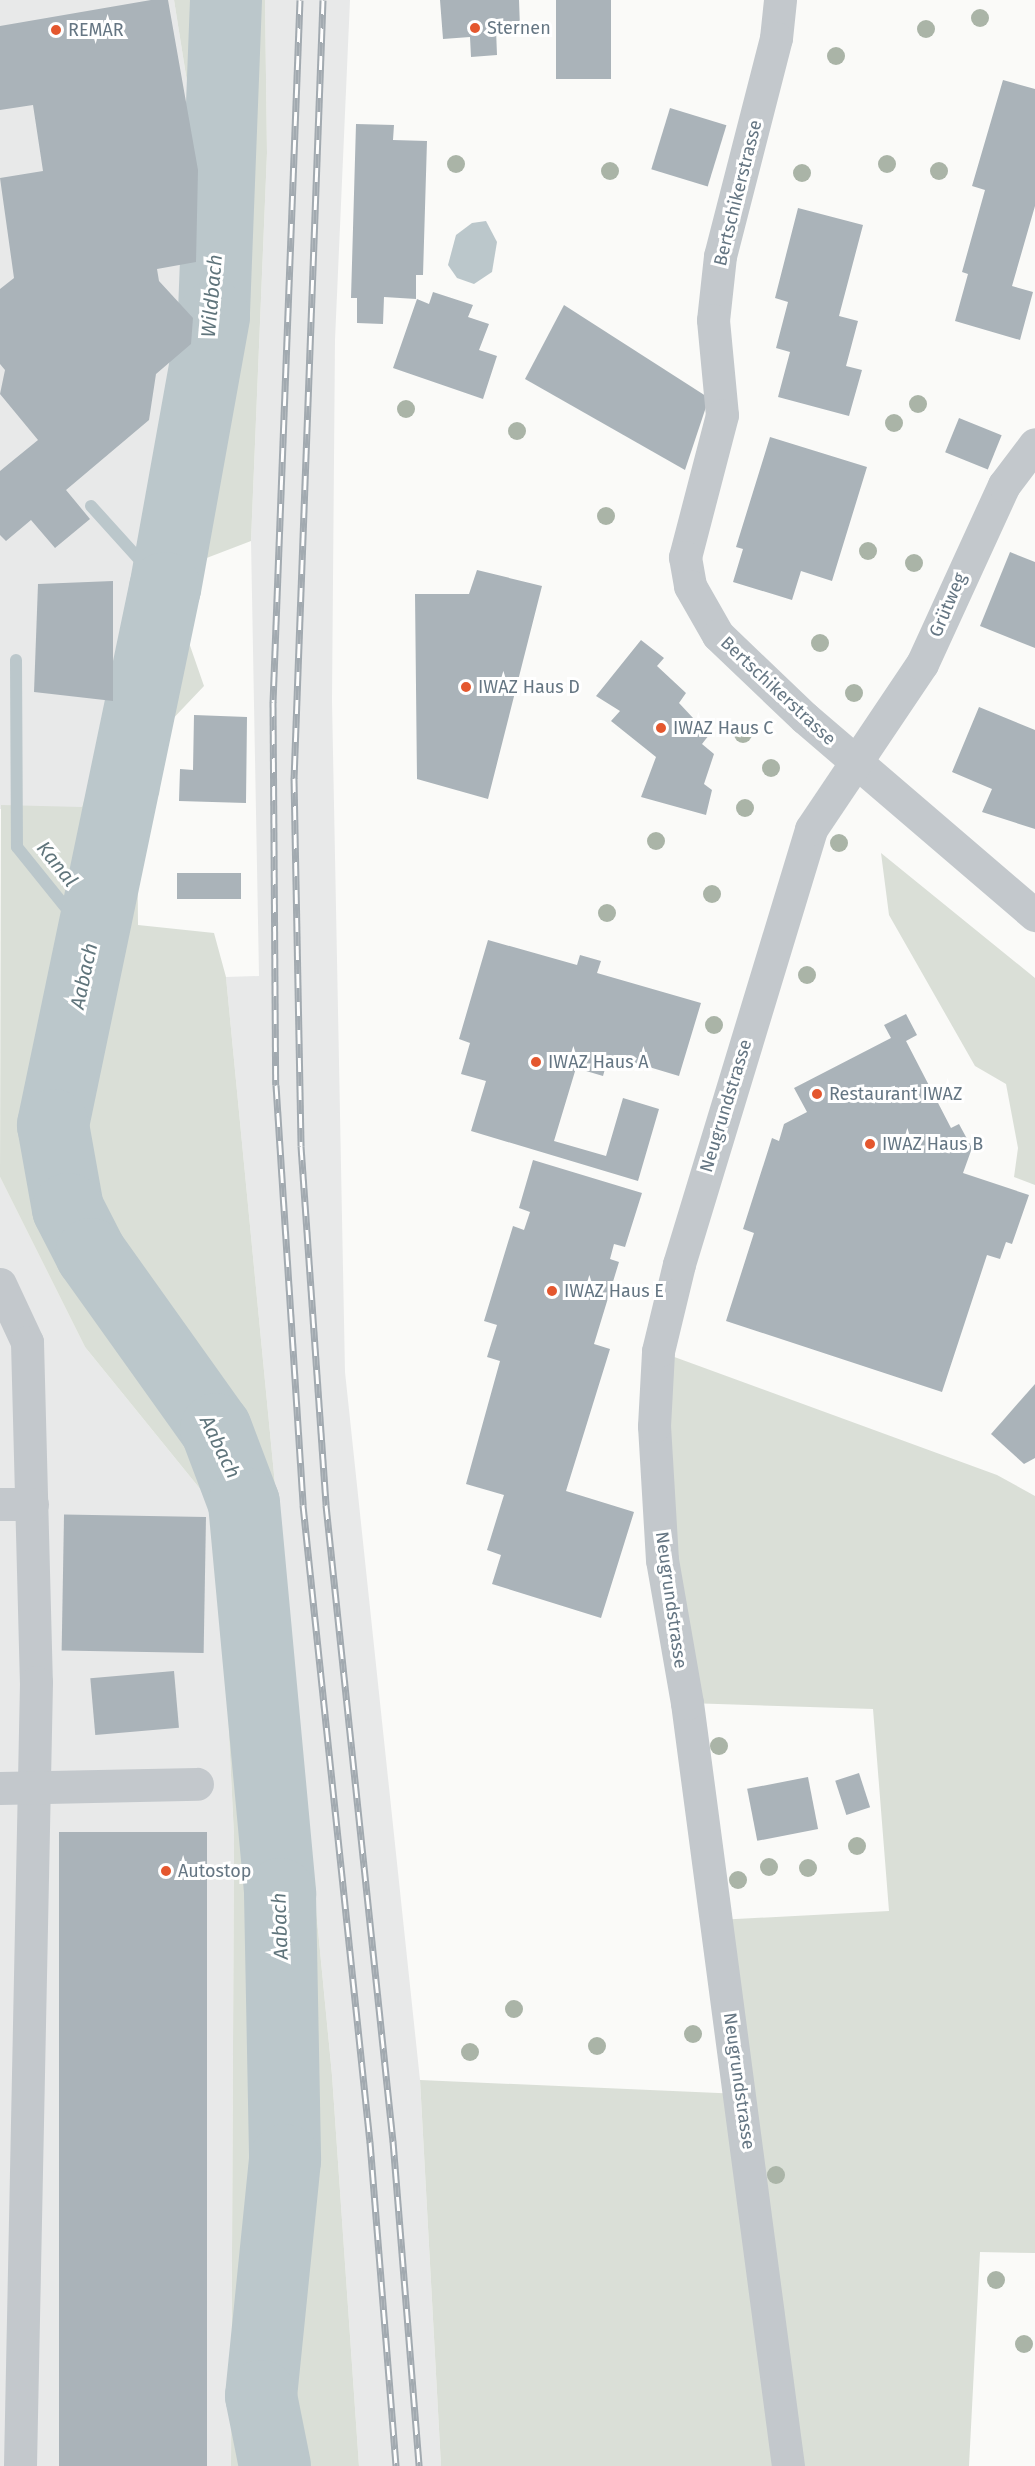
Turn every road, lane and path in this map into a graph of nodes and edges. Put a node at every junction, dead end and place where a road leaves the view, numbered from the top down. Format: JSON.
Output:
{"nodes":[{"id":1,"x":780,"y":0,"type":"edge"},
{"id":2,"x":1035,"y":444,"type":"edge"},
{"id":3,"x":854,"y":761,"type":"junction"},
{"id":4,"x":1035,"y":915,"type":"edge"},
{"id":5,"x":0,"y":1284,"type":"edge"},
{"id":6,"x":16,"y":1504,"type":"edge"},
{"id":7,"x":197,"y":1784,"type":"dead end"},
{"id":8,"x":0,"y":1788,"type":"edge"},
{"id":9,"x":35,"y":1789,"type":"junction"},
{"id":10,"x":20,"y":2466,"type":"edge"},
{"id":11,"x":788,"y":2466,"type":"edge"}],
"edges":[{"from":1,"to":3,"type":"street","name":"Bertschikerstrasse"},
{"from":2,"to":3,"type":"street","name":"Grütweg"},
{"from":3,"to":4,"type":"street","name":"Bertschikerstrasse"},
{"from":3,"to":11,"type":"street","name":"Neugrundstrasse"},
{"from":5,"to":6,"type":"street"},
{"from":6,"to":9,"type":"street"},
{"from":7,"to":9,"type":"street"},
{"from":8,"to":9,"type":"street"},
{"from":9,"to":10,"type":"street"}]}
